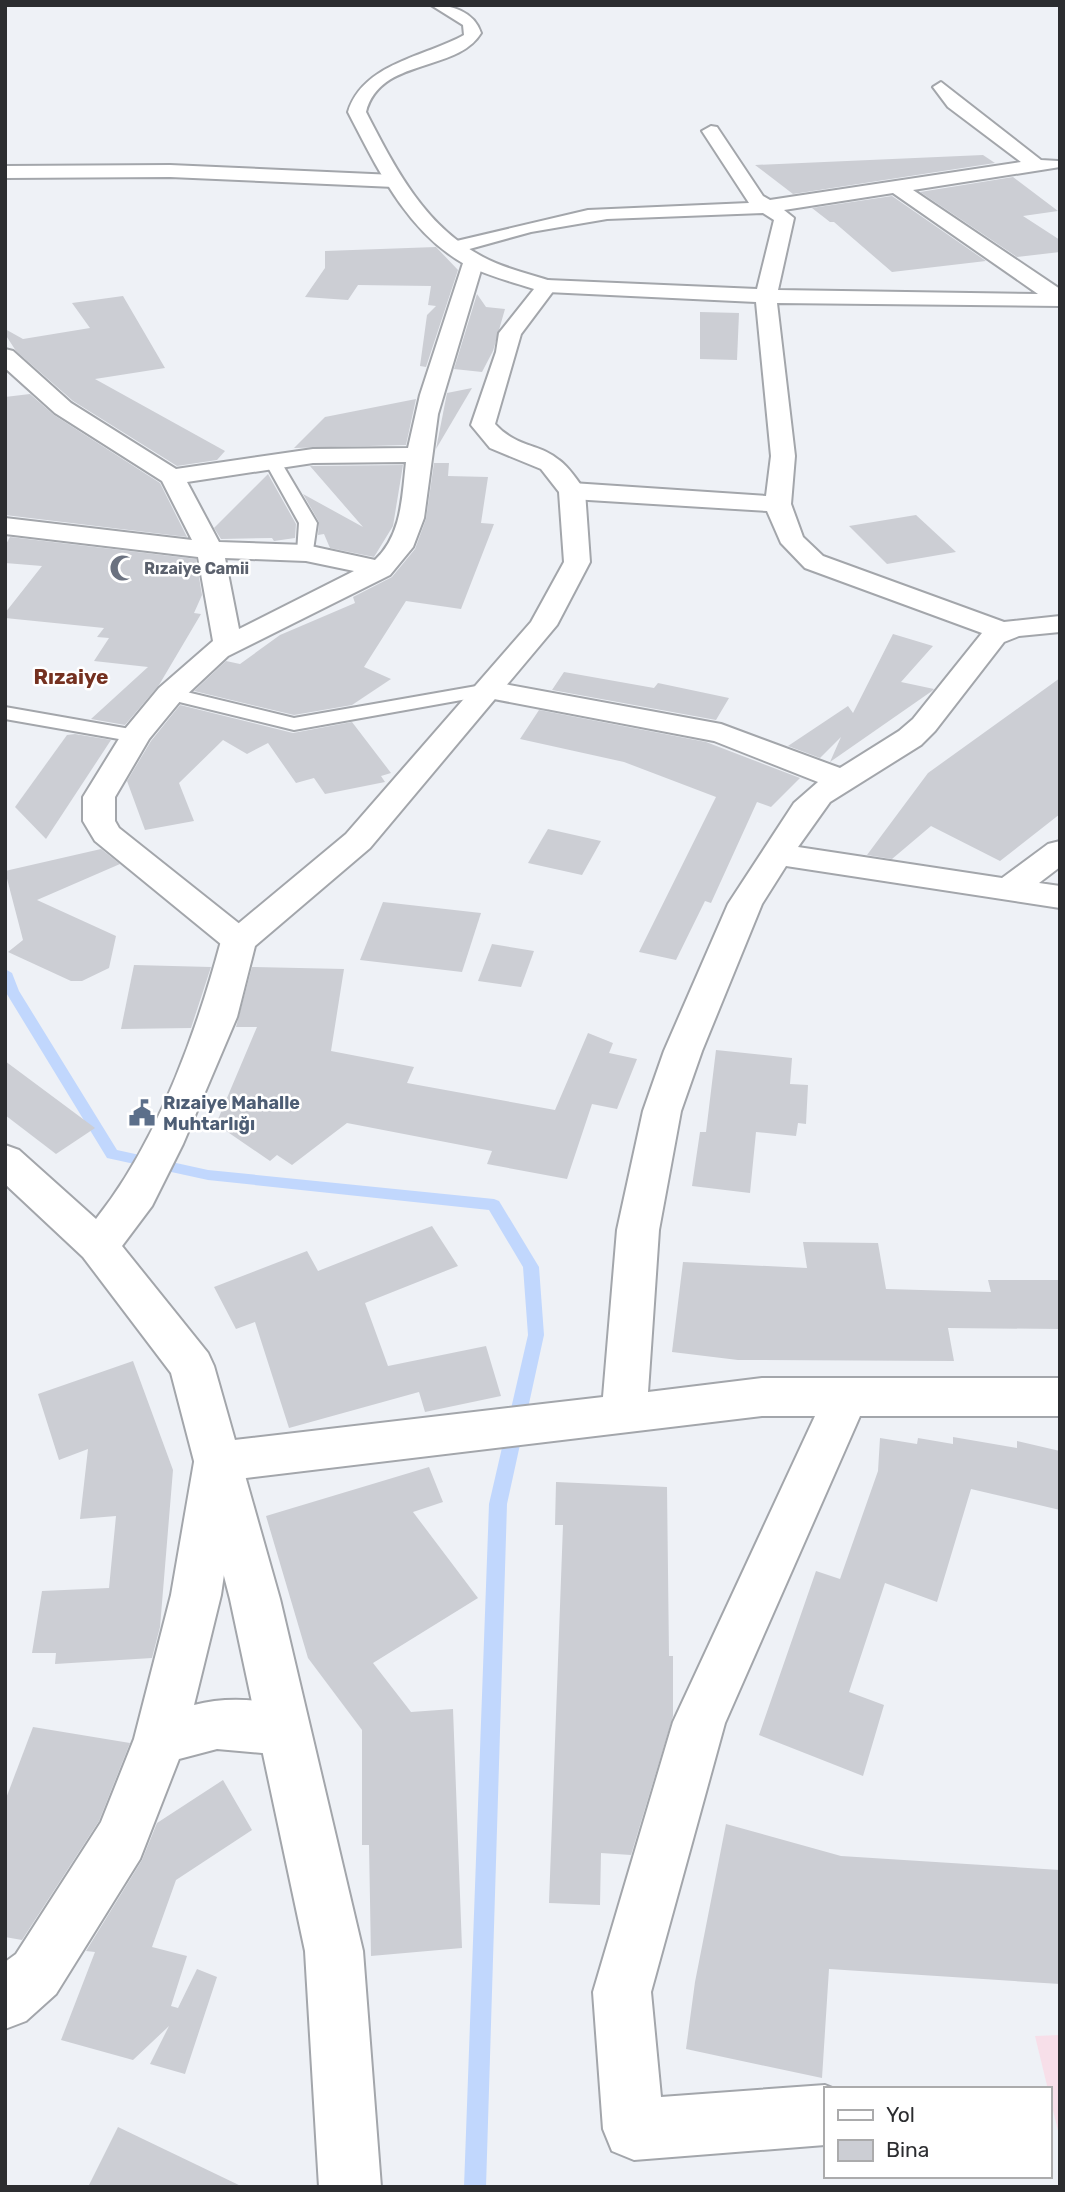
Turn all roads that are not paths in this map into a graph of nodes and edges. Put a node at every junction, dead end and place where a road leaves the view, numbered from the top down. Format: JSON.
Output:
{"nodes":[{"id":1,"x":438,"y":5,"type":"edge"},
{"id":2,"x":941,"y":87,"type":"dead end"},
{"id":3,"x":711,"y":131,"type":"dead end"},
{"id":4,"x":1052,"y":166,"type":"edge"},
{"id":5,"x":5,"y":172,"type":"edge"},
{"id":6,"x":394,"y":181,"type":"junction"},
{"id":7,"x":897,"y":187,"type":"junction"},
{"id":8,"x":765,"y":207,"type":"junction"},
{"id":9,"x":465,"y":254,"type":"junction"},
{"id":10,"x":547,"y":286,"type":"junction"},
{"id":11,"x":766,"y":296,"type":"junction"},
{"id":12,"x":1060,"y":300,"type":"edge"},
{"id":13,"x":5,"y":356,"type":"edge"},
{"id":14,"x":417,"y":455,"type":"junction"},
{"id":15,"x":272,"y":462,"type":"junction"},
{"id":16,"x":172,"y":477,"type":"junction"},
{"id":17,"x":572,"y":491,"type":"junction"},
{"id":18,"x":778,"y":504,"type":"junction"},
{"id":19,"x":5,"y":526,"type":"edge"},
{"id":20,"x":211,"y":550,"type":"junction"},
{"id":21,"x":306,"y":553,"type":"junction"},
{"id":22,"x":380,"y":569,"type":"junction"},
{"id":23,"x":1060,"y":624,"type":"edge"},
{"id":24,"x":1003,"y":631,"type":"junction"},
{"id":25,"x":228,"y":646,"type":"junction"},
{"id":26,"x":488,"y":691,"type":"junction"},
{"id":27,"x":170,"y":694,"type":"junction"},
{"id":28,"x":5,"y":713,"type":"edge"},
{"id":29,"x":136,"y":736,"type":"junction"},
{"id":30,"x":840,"y":779,"type":"junction"},
{"id":31,"x":1060,"y":851,"type":"edge"},
{"id":32,"x":777,"y":854,"type":"junction"},
{"id":33,"x":1009,"y":890,"type":"junction"},
{"id":34,"x":1060,"y":897,"type":"edge"},
{"id":35,"x":239,"y":942,"type":"junction"},
{"id":36,"x":5,"y":1160,"type":"edge"},
{"id":37,"x":98,"y":1246,"type":"junction"},
{"id":38,"x":846,"y":1397,"type":"junction"},
{"id":39,"x":1060,"y":1397,"type":"edge"},
{"id":40,"x":624,"y":1414,"type":"junction"},
{"id":41,"x":217,"y":1462,"type":"junction"},
{"id":42,"x":284,"y":1730,"type":"junction"},
{"id":43,"x":160,"y":1739,"type":"junction"},
{"id":44,"x":5,"y":2000,"type":"edge"},
{"id":45,"x":824,"y":2115,"type":"edge"},
{"id":46,"x":350,"y":2187,"type":"edge"}],
"edges":[{"from":1,"to":6,"type":"street"},
{"from":2,"to":4,"type":"street"},
{"from":3,"to":8,"type":"street"},
{"from":4,"to":7,"type":"street"},
{"from":5,"to":6,"type":"street"},
{"from":6,"to":9,"type":"street"},
{"from":7,"to":8,"type":"street"},
{"from":7,"to":12,"type":"street"},
{"from":8,"to":9,"type":"street"},
{"from":8,"to":11,"type":"street"},
{"from":9,"to":10,"type":"street"},
{"from":9,"to":14,"type":"street"},
{"from":10,"to":11,"type":"street"},
{"from":10,"to":17,"type":"street"},
{"from":11,"to":12,"type":"street"},
{"from":11,"to":18,"type":"street"},
{"from":13,"to":16,"type":"street"},
{"from":14,"to":15,"type":"street"},
{"from":14,"to":22,"type":"street"},
{"from":15,"to":16,"type":"street"},
{"from":15,"to":21,"type":"lane"},
{"from":16,"to":20,"type":"street"},
{"from":17,"to":18,"type":"street"},
{"from":17,"to":26,"type":"street"},
{"from":18,"to":24,"type":"street"},
{"from":19,"to":20,"type":"street"},
{"from":20,"to":21,"type":"street"},
{"from":20,"to":25,"type":"street"},
{"from":21,"to":22,"type":"street"},
{"from":22,"to":25,"type":"street"},
{"from":23,"to":24,"type":"street"},
{"from":24,"to":30,"type":"street"},
{"from":25,"to":27,"type":"street"},
{"from":26,"to":27,"type":"lane"},
{"from":26,"to":30,"type":"street"},
{"from":26,"to":35,"type":"street"},
{"from":27,"to":29,"type":"street"},
{"from":28,"to":29,"type":"lane"},
{"from":29,"to":35,"type":"street"},
{"from":30,"to":32,"type":"street"},
{"from":31,"to":33,"type":"street"},
{"from":32,"to":33,"type":"street"},
{"from":32,"to":40,"type":"street"},
{"from":33,"to":34,"type":"street"},
{"from":35,"to":37,"type":"street"},
{"from":36,"to":37,"type":"street"},
{"from":37,"to":41,"type":"street"},
{"from":38,"to":39,"type":"street"},
{"from":38,"to":40,"type":"street"},
{"from":38,"to":45,"type":"street"},
{"from":40,"to":41,"type":"street"},
{"from":41,"to":42,"type":"street"},
{"from":41,"to":43,"type":"street"},
{"from":42,"to":43,"type":"street"},
{"from":42,"to":46,"type":"street"},
{"from":43,"to":44,"type":"street"}]}
